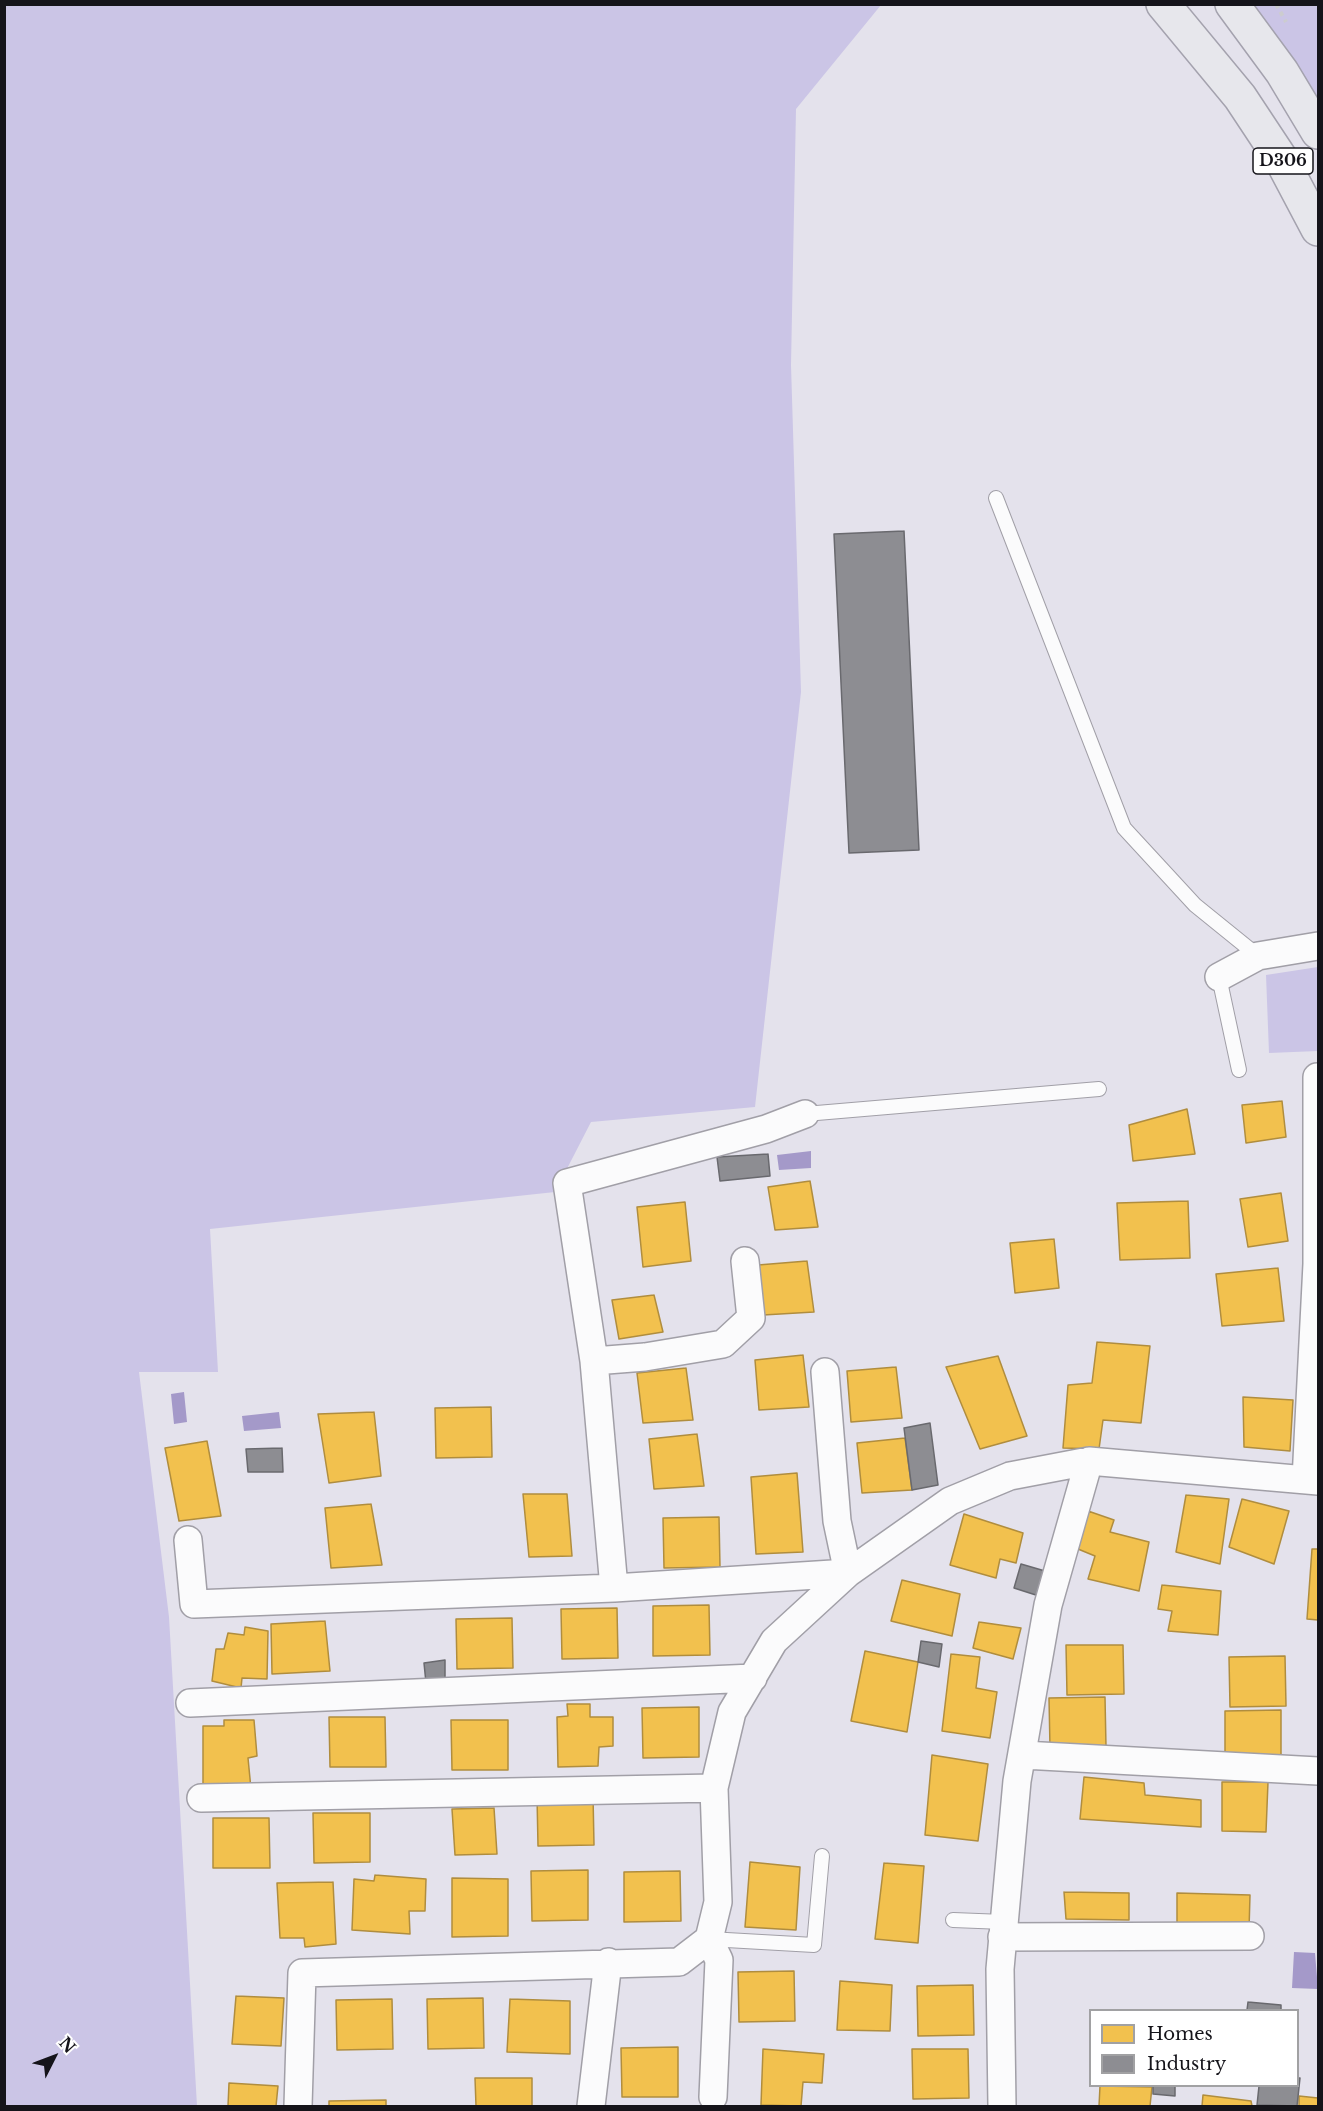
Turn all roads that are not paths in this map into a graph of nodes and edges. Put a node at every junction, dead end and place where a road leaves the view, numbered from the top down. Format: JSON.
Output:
{"nodes":[{"id":1,"x":1163,"y":4,"type":"edge"},
{"id":2,"x":1232,"y":4,"type":"edge"},
{"id":3,"x":1318,"y":132,"type":"edge"},
{"id":4,"x":1318,"y":229,"type":"edge"},
{"id":5,"x":996,"y":498,"type":"dead end"},
{"id":6,"x":1318,"y":946,"type":"edge"},
{"id":7,"x":1258,"y":956,"type":"junction"},
{"id":8,"x":1219,"y":977,"type":"joint"},
{"id":9,"x":1239,"y":1070,"type":"dead end"},
{"id":10,"x":1317,"y":1077,"type":"edge"},
{"id":11,"x":1099,"y":1089,"type":"dead end"},
{"id":12,"x":805,"y":1114,"type":"joint"},
{"id":13,"x":745,"y":1261,"type":"dead end"},
{"id":14,"x":594,"y":1361,"type":"junction"},
{"id":15,"x":825,"y":1372,"type":"dead end"},
{"id":16,"x":1089,"y":1461,"type":"junction"},
{"id":17,"x":1312,"y":1481,"type":"edge"},
{"id":18,"x":188,"y":1540,"type":"dead end"},
{"id":19,"x":848,"y":1573,"type":"junction"},
{"id":20,"x":614,"y":1588,"type":"junction"},
{"id":21,"x":753,"y":1678,"type":"junction"},
{"id":22,"x":190,"y":1703,"type":"dead end"},
{"id":23,"x":1023,"y":1755,"type":"junction"},
{"id":24,"x":1318,"y":1771,"type":"edge"},
{"id":25,"x":714,"y":1788,"type":"junction"},
{"id":26,"x":201,"y":1798,"type":"dead end"},
{"id":27,"x":822,"y":1856,"type":"dead end"},
{"id":28,"x":953,"y":1920,"type":"dead end"},
{"id":29,"x":1003,"y":1930,"type":"junction"},
{"id":30,"x":1250,"y":1936,"type":"dead end"},
{"id":31,"x":709,"y":1939,"type":"junction"},
{"id":32,"x":608,"y":1962,"type":"junction"},
{"id":33,"x":713,"y":2097,"type":"dead end"},
{"id":34,"x":298,"y":2106,"type":"edge"},
{"id":35,"x":591,"y":2106,"type":"edge"},
{"id":36,"x":1002,"y":2106,"type":"edge"}],
"edges":[{"from":1,"to":4,"type":"main road","number":"D306"},
{"from":2,"to":3,"type":"main road","number":"D306"},
{"from":5,"to":7,"type":"lane"},
{"from":6,"to":7,"type":"street"},
{"from":7,"to":8,"type":"street"},
{"from":8,"to":9,"type":"lane"},
{"from":10,"to":17,"type":"street"},
{"from":11,"to":12,"type":"lane"},
{"from":12,"to":14,"type":"street"},
{"from":13,"to":14,"type":"street"},
{"from":14,"to":20,"type":"street"},
{"from":15,"to":19,"type":"street"},
{"from":16,"to":17,"type":"street"},
{"from":16,"to":19,"type":"street"},
{"from":16,"to":23,"type":"street"},
{"from":18,"to":20,"type":"street"},
{"from":19,"to":20,"type":"street"},
{"from":19,"to":21,"type":"street"},
{"from":21,"to":22,"type":"street"},
{"from":21,"to":25,"type":"street"},
{"from":23,"to":24,"type":"street"},
{"from":23,"to":29,"type":"street"},
{"from":25,"to":26,"type":"street"},
{"from":25,"to":31,"type":"street"},
{"from":27,"to":31,"type":"lane"},
{"from":28,"to":29,"type":"lane"},
{"from":29,"to":30,"type":"street"},
{"from":29,"to":36,"type":"street"},
{"from":31,"to":32,"type":"street"},
{"from":31,"to":33,"type":"street"},
{"from":32,"to":34,"type":"street"},
{"from":32,"to":35,"type":"street"}]}
